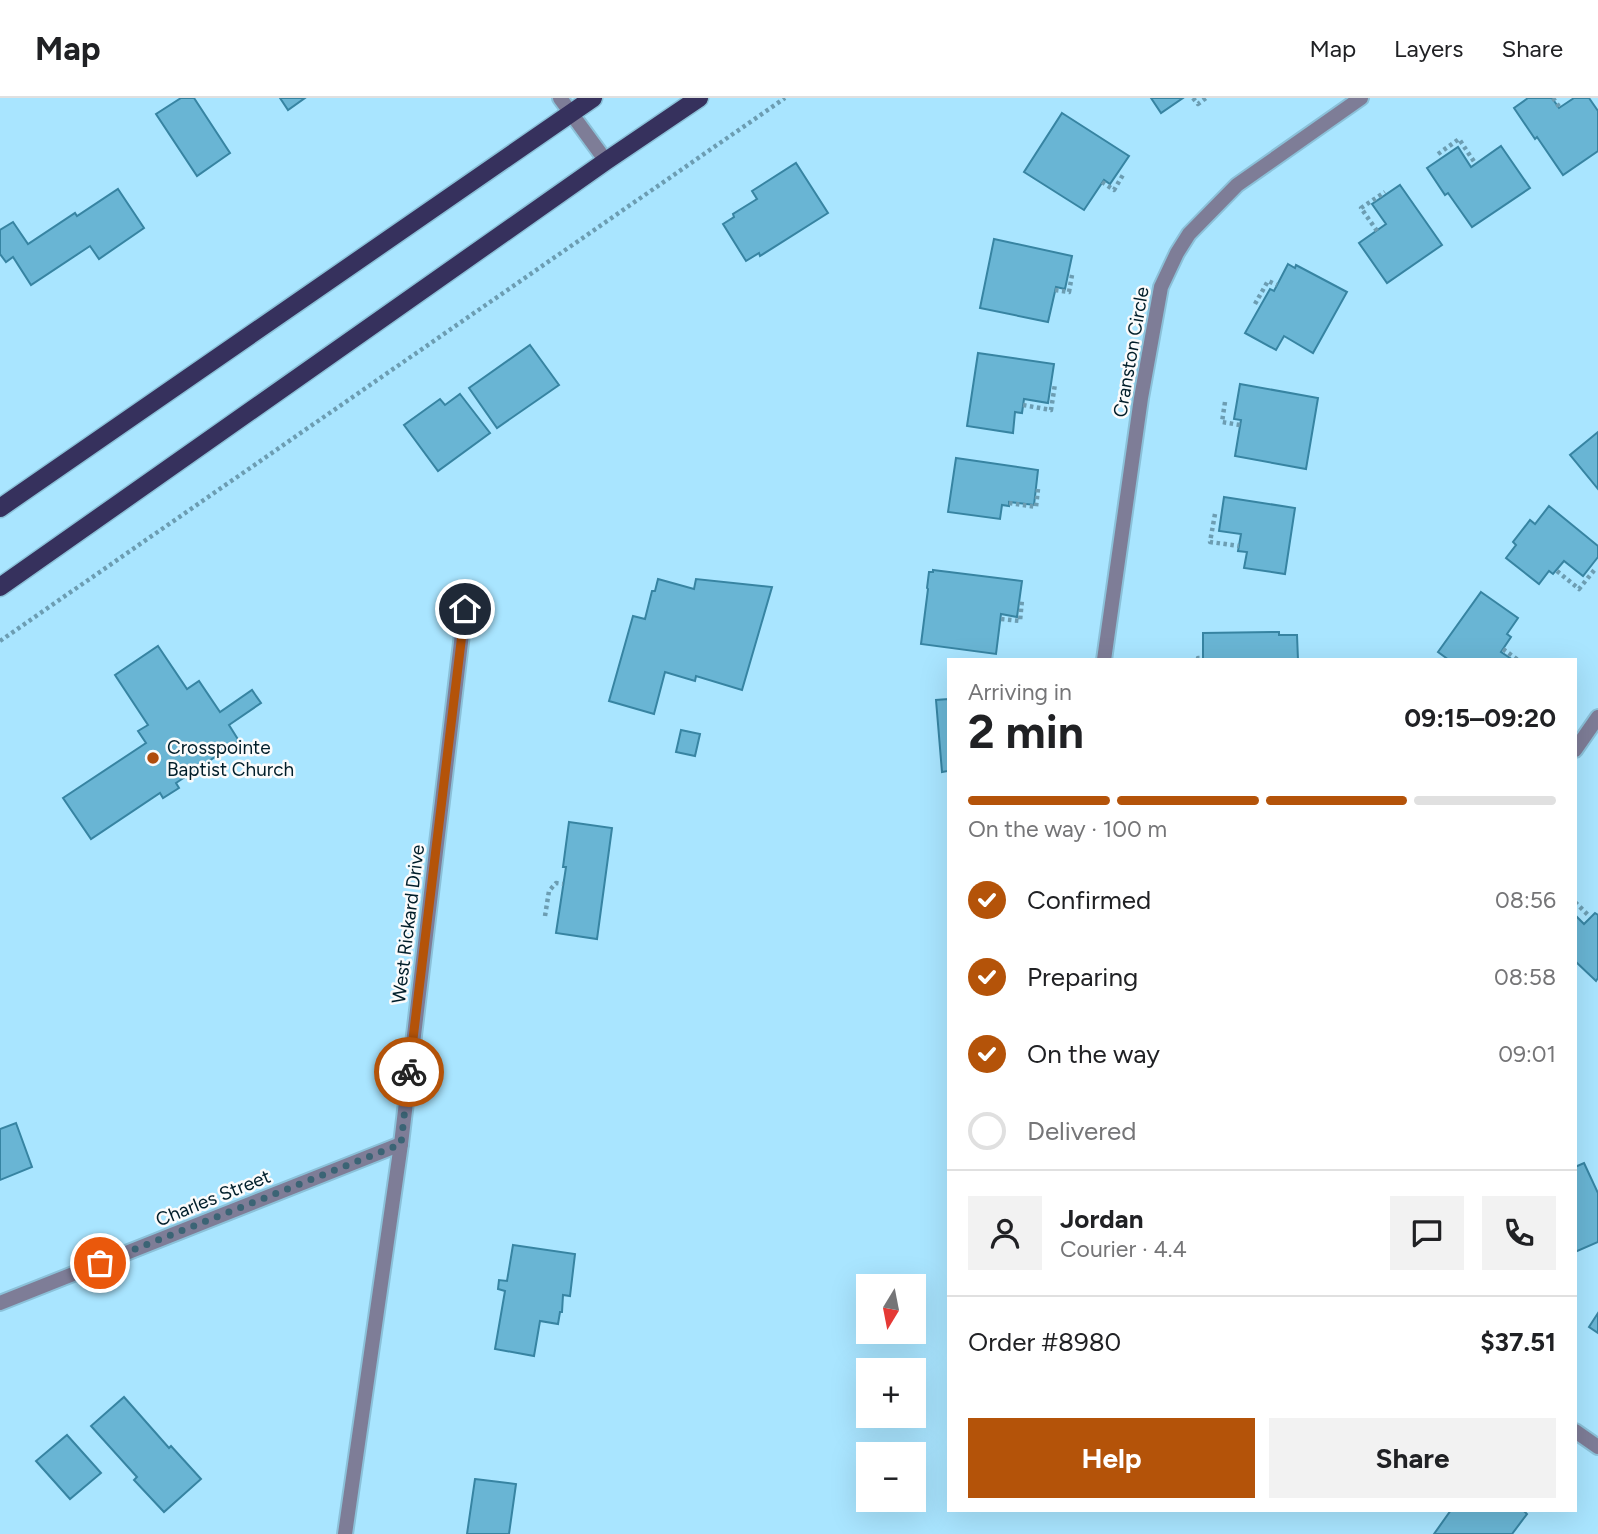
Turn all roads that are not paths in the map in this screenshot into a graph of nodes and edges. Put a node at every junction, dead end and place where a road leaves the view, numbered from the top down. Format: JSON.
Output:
{"nodes":[{"id":1,"x":593,"y":98,"type":"edge"},
{"id":2,"x":699,"y":98,"type":"edge"},
{"id":3,"x":1361,"y":98,"type":"edge"},
{"id":4,"x":566,"y":105,"type":"edge"},
{"id":5,"x":606,"y":162,"type":"junction"},
{"id":6,"x":0,"y":508,"type":"edge"},
{"id":7,"x":0,"y":587,"type":"edge"},
{"id":8,"x":465,"y":609,"type":"dead end"},
{"id":9,"x":1104,"y":658,"type":"edge"},
{"id":10,"x":1598,"y":718,"type":"edge"},
{"id":11,"x":1577,"y":747,"type":"edge"},
{"id":12,"x":401,"y":1144,"type":"junction"},
{"id":13,"x":0,"y":1303,"type":"edge"},
{"id":14,"x":1577,"y":1433,"type":"edge"},
{"id":15,"x":1598,"y":1447,"type":"edge"},
{"id":16,"x":345,"y":1534,"type":"edge"}],
"edges":[{"from":1,"to":4,"type":"main road"},
{"from":2,"to":5,"type":"main road"},
{"from":3,"to":9,"type":"street","name":"Cranston Circle"},
{"from":4,"to":5,"type":"street"},
{"from":4,"to":6,"type":"main road"},
{"from":5,"to":7,"type":"main road"},
{"from":8,"to":12,"type":"street","name":"West Rickard Drive"},
{"from":10,"to":11,"type":"street"},
{"from":12,"to":13,"type":"street","name":"Charles Street"},
{"from":12,"to":16,"type":"street","name":"West Rickard Drive"},
{"from":14,"to":15,"type":"street"}]}
